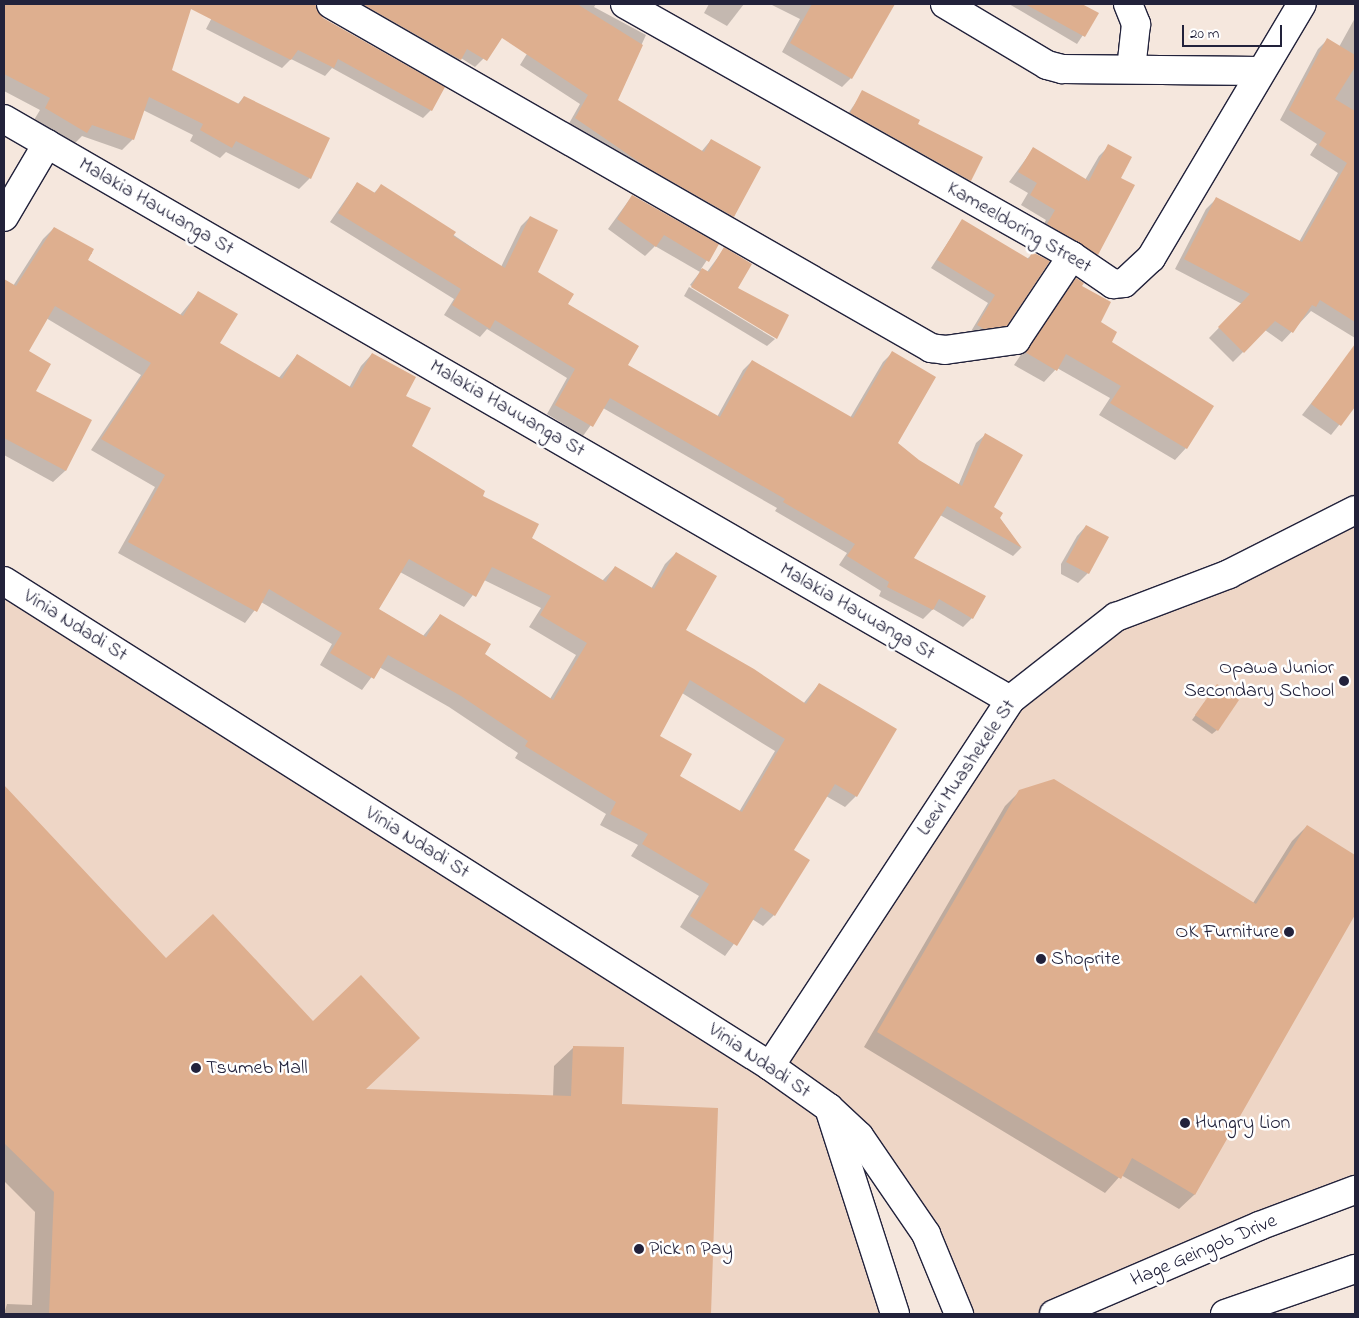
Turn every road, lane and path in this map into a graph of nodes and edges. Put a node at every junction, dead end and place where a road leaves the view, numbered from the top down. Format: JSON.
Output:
{"nodes":[{"id":1,"x":332,"y":4,"type":"edge"},
{"id":2,"x":625,"y":4,"type":"edge"},
{"id":3,"x":945,"y":4,"type":"edge"},
{"id":4,"x":1128,"y":4,"type":"edge"},
{"id":5,"x":1302,"y":4,"type":"edge"},
{"id":6,"x":1131,"y":69,"type":"junction"},
{"id":7,"x":1260,"y":71,"type":"junction"},
{"id":8,"x":4,"y":119,"type":"edge"},
{"id":9,"x":47,"y":144,"type":"junction"},
{"id":10,"x":4,"y":217,"type":"edge"},
{"id":11,"x":1072,"y":256,"type":"junction"},
{"id":12,"x":1355,"y":510,"type":"edge"},
{"id":13,"x":4,"y":581,"type":"edge"},
{"id":14,"x":1010,"y":700,"type":"junction"},
{"id":15,"x":770,"y":1066,"type":"junction"},
{"id":16,"x":828,"y":1108,"type":"junction"},
{"id":17,"x":1355,"y":1190,"type":"edge"},
{"id":18,"x":1355,"y":1269,"type":"edge"},
{"id":19,"x":895,"y":1314,"type":"edge"},
{"id":20,"x":959,"y":1314,"type":"edge"},
{"id":21,"x":1054,"y":1314,"type":"edge"},
{"id":22,"x":1225,"y":1314,"type":"edge"}],
"edges":[{"from":1,"to":11,"type":"main road"},
{"from":2,"to":11,"type":"main road","name":"Kameeldoring Street"},
{"from":3,"to":6,"type":"main road"},
{"from":4,"to":6,"type":"main road"},
{"from":5,"to":7,"type":"main road","name":"Kameeldoring Street"},
{"from":6,"to":7,"type":"main road"},
{"from":7,"to":11,"type":"main road","name":"Kameeldoring Street"},
{"from":8,"to":9,"type":"main road","name":"Malakia Hauuanga St"},
{"from":9,"to":10,"type":"main road"},
{"from":9,"to":14,"type":"main road","name":"Malakia Hauuanga St"},
{"from":12,"to":14,"type":"main road","name":"Leevi Muashekele St"},
{"from":13,"to":15,"type":"main road","name":"Vinia Ndadi St"},
{"from":14,"to":15,"type":"main road","name":"Leevi Muashekele St"},
{"from":15,"to":16,"type":"main road","name":"Vinia Ndadi St"},
{"from":16,"to":19,"type":"main road","name":"Vinia Ndadi St"},
{"from":16,"to":20,"type":"main road","name":"Vinia Ndadi St"},
{"from":17,"to":21,"type":"main road","name":"Hage Geingob Drive"},
{"from":18,"to":22,"type":"main road"}]}
